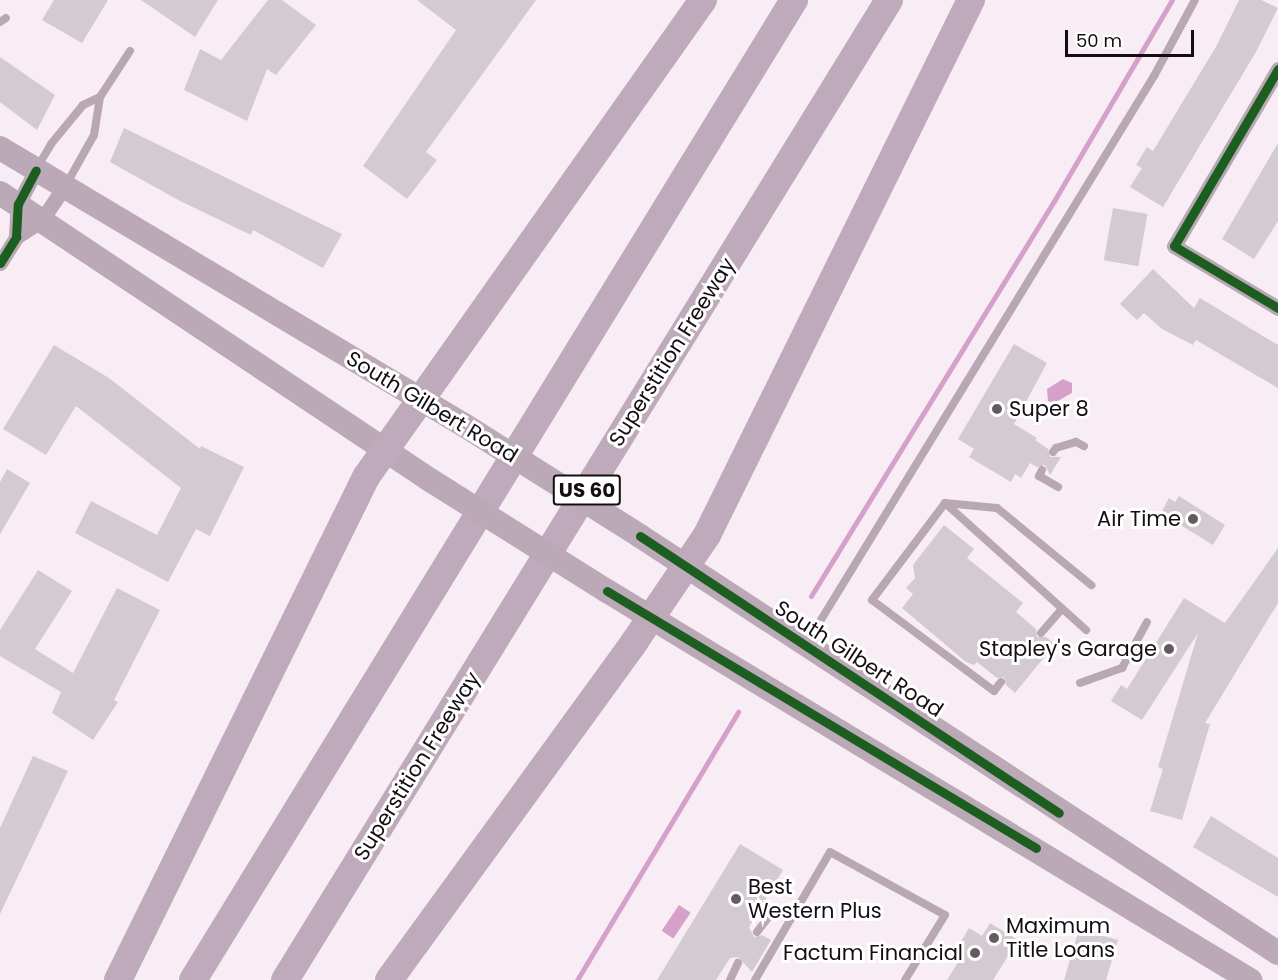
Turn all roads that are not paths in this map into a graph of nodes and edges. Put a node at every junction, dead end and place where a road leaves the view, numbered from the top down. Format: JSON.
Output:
{"nodes":[{"id":1,"x":703,"y":0,"type":"edge"},
{"id":2,"x":794,"y":0,"type":"edge"},
{"id":3,"x":889,"y":0,"type":"edge"},
{"id":4,"x":972,"y":0,"type":"edge"},
{"id":5,"x":1195,"y":0,"type":"edge"},
{"id":6,"x":130,"y":51,"type":"dead end"},
{"id":7,"x":1278,"y":69,"type":"edge"},
{"id":8,"x":100,"y":98,"type":"junction"},
{"id":9,"x":0,"y":148,"type":"edge"},
{"id":10,"x":36,"y":170,"type":"junction"},
{"id":11,"x":64,"y":186,"type":"junction"},
{"id":12,"x":9,"y":199,"type":"edge"},
{"id":13,"x":41,"y":221,"type":"junction"},
{"id":14,"x":16,"y":237,"type":"junction"},
{"id":15,"x":0,"y":263,"type":"edge"},
{"id":16,"x":1278,"y":308,"type":"edge"},
{"id":17,"x":419,"y":398,"type":"junction"},
{"id":18,"x":1084,"y":446,"type":"dead end"},
{"id":19,"x":383,"y":451,"type":"junction"},
{"id":20,"x":1053,"y":452,"type":"dead end"},
{"id":21,"x":1042,"y":470,"type":"dead end"},
{"id":22,"x":1058,"y":488,"type":"dead end"},
{"id":23,"x":945,"y":503,"type":"junction"},
{"id":24,"x":685,"y":566,"type":"junction"},
{"id":25,"x":1091,"y":585,"type":"dead end"},
{"id":26,"x":1062,"y":609,"type":"junction"},
{"id":27,"x":651,"y":618,"type":"junction"},
{"id":28,"x":1148,"y":622,"type":"dead end"},
{"id":29,"x":1086,"y":630,"type":"dead end"},
{"id":30,"x":1041,"y":633,"type":"dead end"},
{"id":31,"x":806,"y":645,"type":"junction"},
{"id":32,"x":1001,"y":682,"type":"dead end"},
{"id":33,"x":1080,"y":682,"type":"dead end"},
{"id":34,"x":795,"y":911,"type":"junction"},
{"id":35,"x":757,"y":932,"type":"dead end"},
{"id":36,"x":1278,"y":953,"type":"edge"},
{"id":37,"x":738,"y":963,"type":"dead end"},
{"id":38,"x":118,"y":980,"type":"edge"},
{"id":39,"x":193,"y":980,"type":"edge"},
{"id":40,"x":285,"y":980,"type":"edge"},
{"id":41,"x":389,"y":980,"type":"edge"},
{"id":42,"x":730,"y":980,"type":"edge"},
{"id":43,"x":754,"y":980,"type":"edge"},
{"id":44,"x":905,"y":980,"type":"edge"},
{"id":45,"x":1250,"y":980,"type":"edge"}],
"edges":[{"from":1,"to":17,"type":"highway"},
{"from":2,"to":39,"type":"highway"},
{"from":3,"to":40,"type":"highway","name":"Superstition Freeway","number":"US 60"},
{"from":4,"to":24,"type":"highway"},
{"from":5,"to":31,"type":"lane"},
{"from":6,"to":8,"type":"lane"},
{"from":7,"to":16,"type":"street"},
{"from":8,"to":10,"type":"lane"},
{"from":8,"to":11,"type":"lane"},
{"from":9,"to":10,"type":"main road","name":"South Gilbert Road"},
{"from":10,"to":11,"type":"main road","name":"South Gilbert Road"},
{"from":10,"to":12,"type":"street"},
{"from":11,"to":13,"type":"street"},
{"from":11,"to":17,"type":"main road","name":"South Gilbert Road"},
{"from":12,"to":13,"type":"main road"},
{"from":12,"to":14,"type":"street"},
{"from":13,"to":14,"type":"street"},
{"from":13,"to":19,"type":"main road"},
{"from":14,"to":15,"type":"street"},
{"from":17,"to":19,"type":"highway"},
{"from":17,"to":24,"type":"main road","name":"South Gilbert Road","bridge":true},
{"from":18,"to":20,"type":"lane"},
{"from":19,"to":27,"type":"main road","bridge":true},
{"from":19,"to":38,"type":"highway"},
{"from":21,"to":22,"type":"lane"},
{"from":23,"to":25,"type":"lane"},
{"from":23,"to":26,"type":"lane"},
{"from":23,"to":32,"type":"lane"},
{"from":24,"to":27,"type":"highway"},
{"from":24,"to":31,"type":"main road","name":"South Gilbert Road"},
{"from":26,"to":29,"type":"lane"},
{"from":26,"to":30,"type":"lane"},
{"from":27,"to":41,"type":"highway"},
{"from":27,"to":45,"type":"main road"},
{"from":28,"to":33,"type":"lane"},
{"from":31,"to":36,"type":"main road","name":"South Gilbert Road"},
{"from":34,"to":35,"type":"lane"},
{"from":34,"to":43,"type":"lane"},
{"from":34,"to":44,"type":"lane"},
{"from":37,"to":42,"type":"lane"}]}
